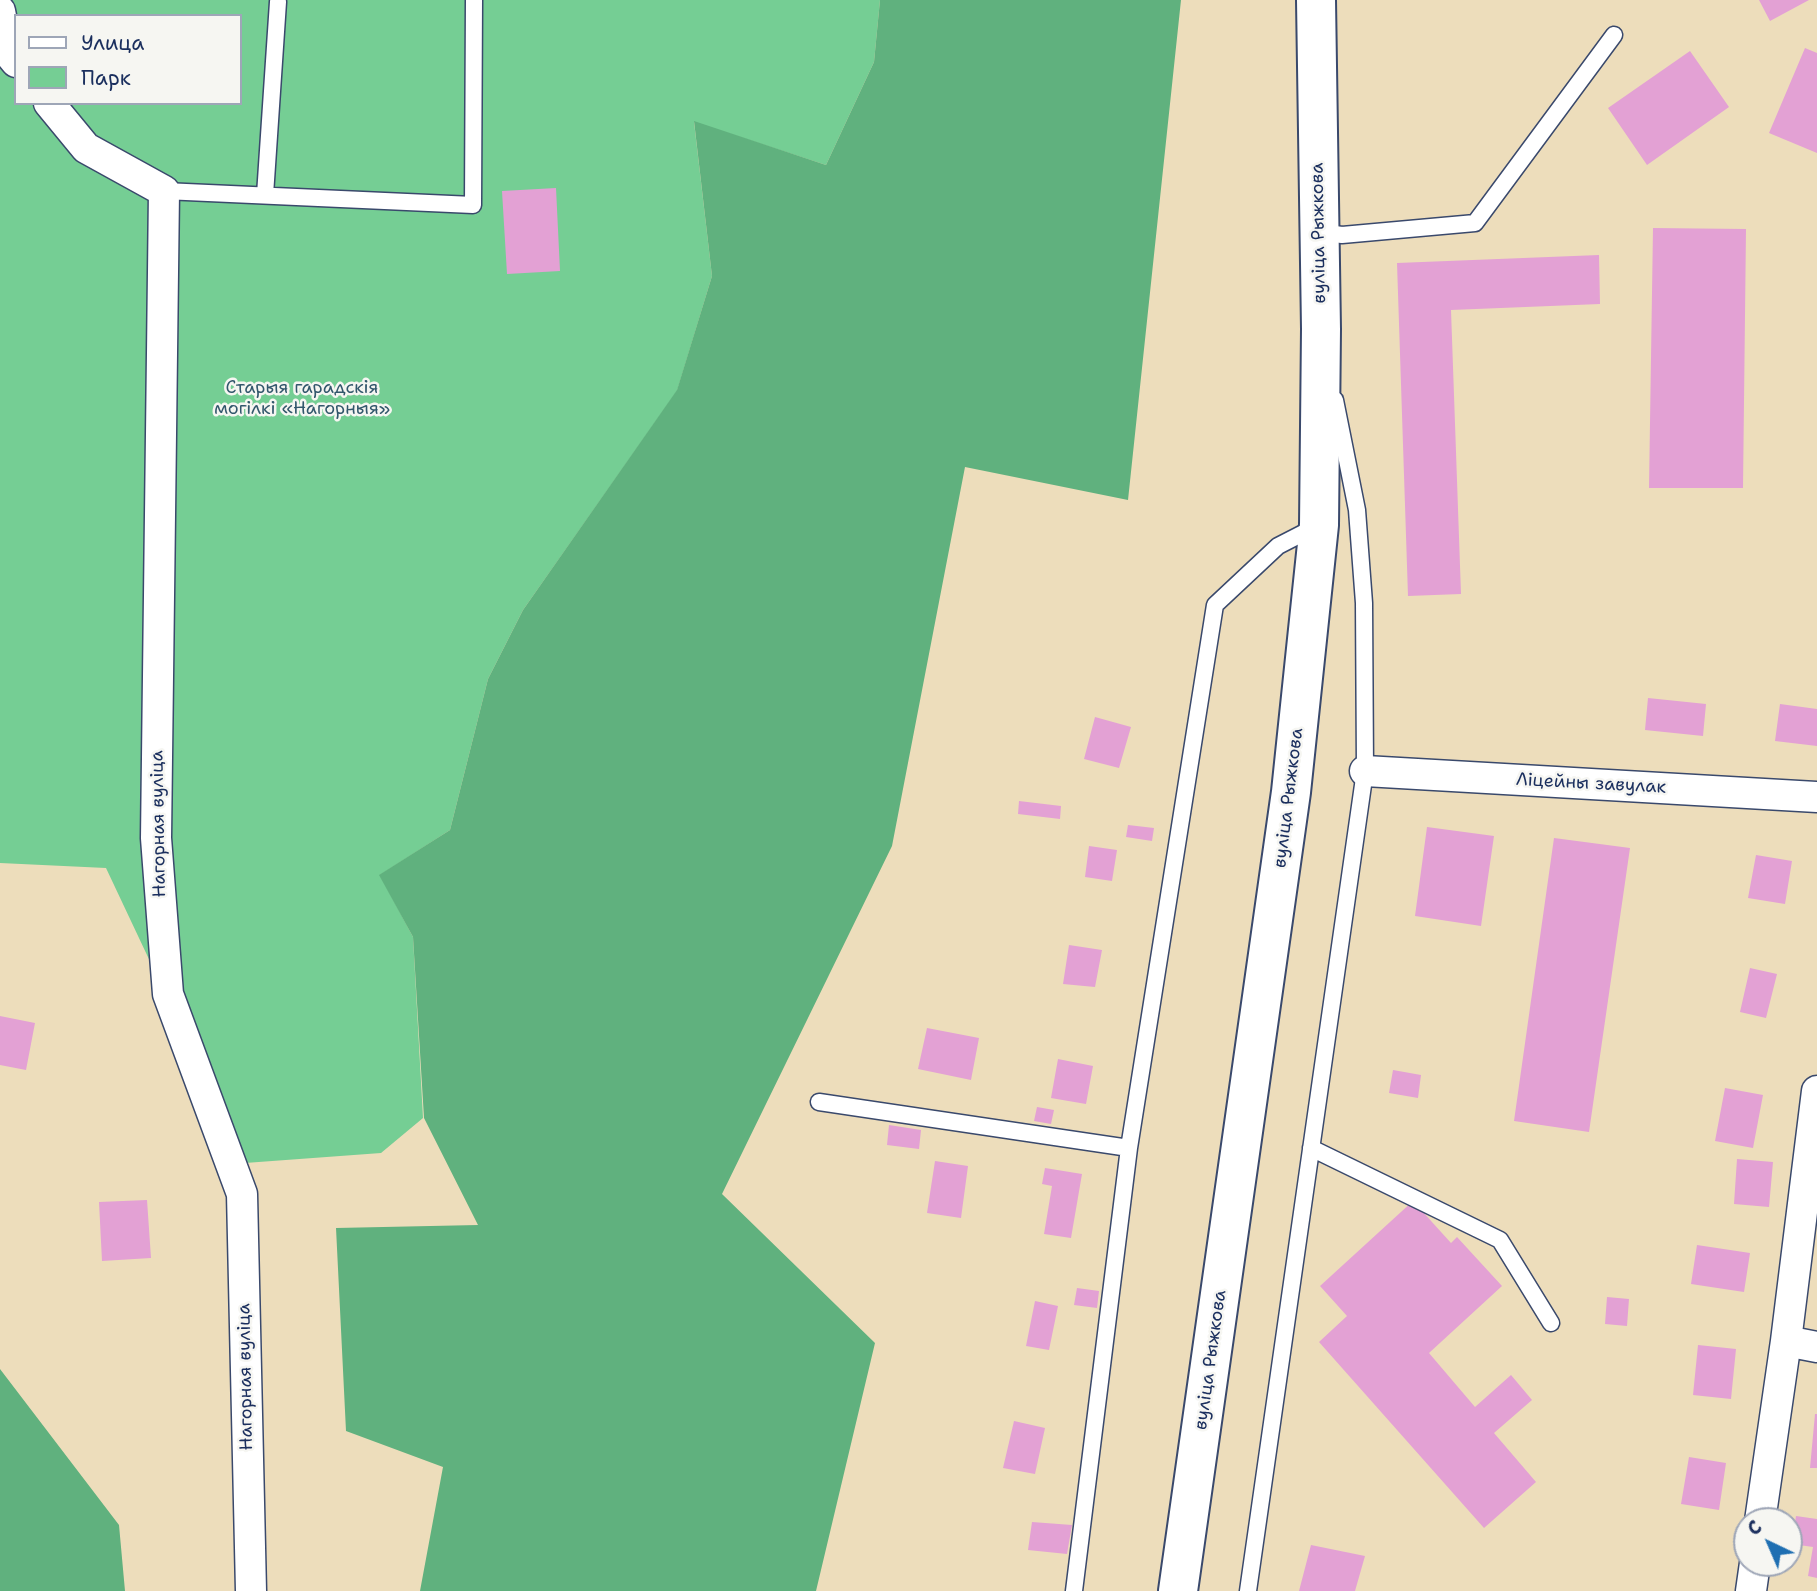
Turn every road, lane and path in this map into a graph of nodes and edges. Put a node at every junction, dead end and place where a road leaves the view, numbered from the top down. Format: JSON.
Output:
{"nodes":[{"id":1,"x":474,"y":0,"type":"edge"},
{"id":2,"x":1316,"y":0,"type":"edge"},
{"id":3,"x":278,"y":2,"type":"dead end"},
{"id":4,"x":0,"y":11,"type":"edge"},
{"id":5,"x":1614,"y":35,"type":"dead end"},
{"id":6,"x":14,"y":60,"type":"edge"},
{"id":7,"x":51,"y":105,"type":"edge"},
{"id":8,"x":164,"y":191,"type":"junction"},
{"id":9,"x":265,"y":195,"type":"junction"},
{"id":10,"x":1318,"y":232,"type":"junction"},
{"id":11,"x":1321,"y":329,"type":"junction"},
{"id":12,"x":1320,"y":524,"type":"junction"},
{"id":13,"x":1365,"y":771,"type":"junction"},
{"id":14,"x":1817,"y":797,"type":"edge"},
{"id":15,"x":1817,"y":1091,"type":"edge"},
{"id":16,"x":819,"y":1102,"type":"dead end"},
{"id":17,"x":1129,"y":1148,"type":"junction"},
{"id":18,"x":1311,"y":1148,"type":"junction"},
{"id":19,"x":1551,"y":1323,"type":"dead end"},
{"id":20,"x":1786,"y":1341,"type":"junction"},
{"id":21,"x":1817,"y":1346,"type":"edge"},
{"id":22,"x":1762,"y":1507,"type":"edge"},
{"id":23,"x":251,"y":1591,"type":"edge"},
{"id":24,"x":1074,"y":1591,"type":"edge"},
{"id":25,"x":1178,"y":1591,"type":"edge"},
{"id":26,"x":1248,"y":1591,"type":"edge"}],
"edges":[{"from":1,"to":9,"type":"lane"},
{"from":2,"to":10,"type":"main road","name":"вуліца Рыжкова"},
{"from":3,"to":9,"type":"lane"},
{"from":4,"to":6,"type":"street"},
{"from":5,"to":10,"type":"lane"},
{"from":7,"to":8,"type":"street"},
{"from":8,"to":9,"type":"lane"},
{"from":8,"to":23,"type":"street","name":"Нагорная вуліца"},
{"from":10,"to":11,"type":"main road","name":"вуліца Рыжкова"},
{"from":11,"to":12,"type":"main road","name":"вуліца Рыжкова"},
{"from":11,"to":13,"type":"lane"},
{"from":12,"to":17,"type":"lane"},
{"from":12,"to":25,"type":"main road","name":"вуліца Рыжкова"},
{"from":13,"to":14,"type":"street","name":"Ліцейны завулак"},
{"from":13,"to":18,"type":"lane"},
{"from":15,"to":20,"type":"street"},
{"from":16,"to":17,"type":"lane"},
{"from":17,"to":24,"type":"lane"},
{"from":18,"to":19,"type":"lane"},
{"from":18,"to":26,"type":"lane"},
{"from":20,"to":21,"type":"street"},
{"from":20,"to":22,"type":"street"}]}
